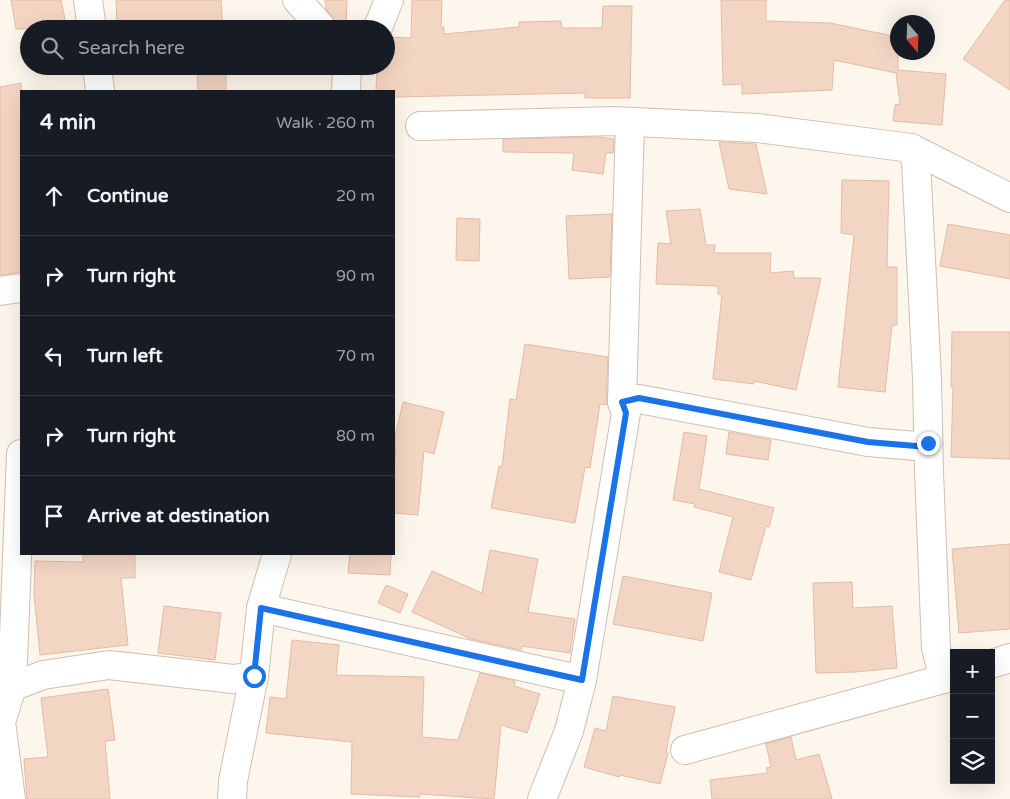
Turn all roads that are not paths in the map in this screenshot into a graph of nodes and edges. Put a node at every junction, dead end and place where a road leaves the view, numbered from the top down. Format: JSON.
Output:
{"nodes":[{"id":1,"x":88,"y":0,"type":"edge"},
{"id":2,"x":297,"y":0,"type":"edge"},
{"id":3,"x":389,"y":0,"type":"edge"},
{"id":4,"x":91,"y":20,"type":"edge"},
{"id":5,"x":315,"y":20,"type":"edge"},
{"id":6,"x":381,"y":20,"type":"edge"},
{"id":7,"x":98,"y":75,"type":"edge"},
{"id":8,"x":347,"y":75,"type":"edge"},
{"id":9,"x":100,"y":90,"type":"edge"},
{"id":10,"x":346,"y":90,"type":"edge"},
{"id":11,"x":630,"y":122,"type":"junction"},
{"id":12,"x":420,"y":126,"type":"dead end"},
{"id":13,"x":911,"y":148,"type":"junction"},
{"id":14,"x":1010,"y":198,"type":"edge"},
{"id":15,"x":20,"y":288,"type":"edge"},
{"id":16,"x":0,"y":291,"type":"edge"},
{"id":17,"x":622,"y":402,"type":"junction"},
{"id":18,"x":928,"y":447,"type":"junction"},
{"id":19,"x":20,"y":480,"type":"edge"},
{"id":20,"x":277,"y":555,"type":"edge"},
{"id":21,"x":261,"y":608,"type":"junction"},
{"id":22,"x":1010,"y":658,"type":"edge"},
{"id":23,"x":995,"y":663,"type":"edge"},
{"id":24,"x":254,"y":676,"type":"junction"},
{"id":25,"x":949,"y":678,"type":"edge"},
{"id":26,"x":582,"y":680,"type":"junction"},
{"id":27,"x":12,"y":688,"type":"junction"},
{"id":28,"x":685,"y":750,"type":"dead end"},
{"id":29,"x":12,"y":799,"type":"edge"},
{"id":30,"x":232,"y":799,"type":"edge"},
{"id":31,"x":542,"y":799,"type":"edge"}],
"edges":[{"from":1,"to":4,"type":"street"},
{"from":2,"to":5,"type":"street"},
{"from":3,"to":6,"type":"street"},
{"from":7,"to":9,"type":"street"},
{"from":8,"to":10,"type":"street"},
{"from":11,"to":12,"type":"street"},
{"from":11,"to":13,"type":"street"},
{"from":11,"to":17,"type":"street"},
{"from":13,"to":14,"type":"street"},
{"from":13,"to":18,"type":"street"},
{"from":15,"to":16,"type":"street"},
{"from":17,"to":18,"type":"street"},
{"from":17,"to":26,"type":"street"},
{"from":18,"to":25,"type":"street"},
{"from":19,"to":27,"type":"street"},
{"from":20,"to":21,"type":"street"},
{"from":21,"to":24,"type":"street"},
{"from":21,"to":26,"type":"street"},
{"from":22,"to":23,"type":"street"},
{"from":24,"to":27,"type":"street"},
{"from":24,"to":30,"type":"street"},
{"from":25,"to":28,"type":"street"},
{"from":26,"to":31,"type":"street"},
{"from":27,"to":29,"type":"street"}]}
